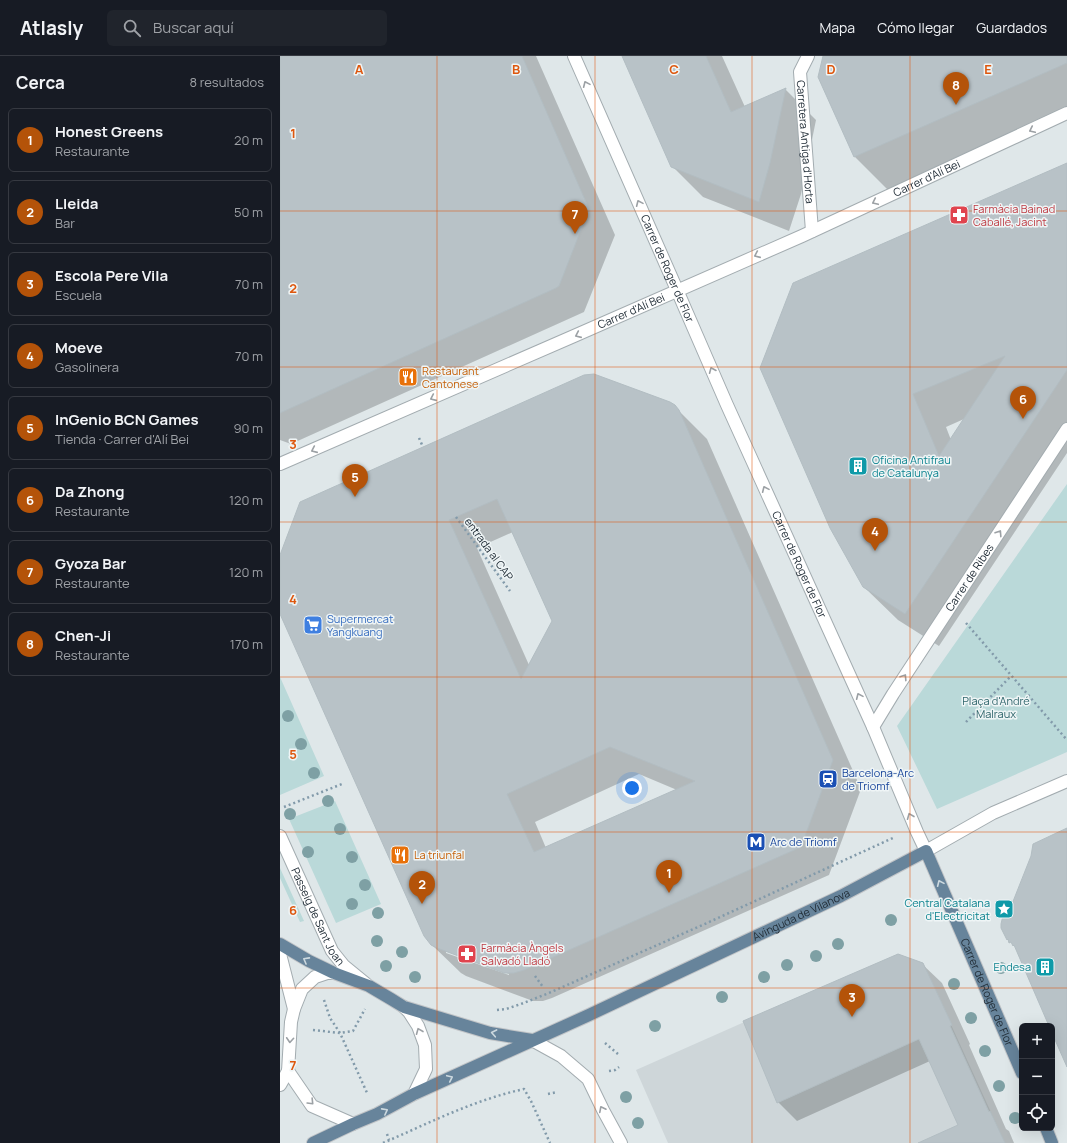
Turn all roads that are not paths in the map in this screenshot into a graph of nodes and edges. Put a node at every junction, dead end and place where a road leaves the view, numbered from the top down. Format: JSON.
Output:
{"nodes":[{"id":1,"x":574,"y":56,"type":"edge"},
{"id":2,"x":808,"y":56,"type":"edge"},
{"id":3,"x":1067,"y":114,"type":"edge"},
{"id":4,"x":812,"y":231,"type":"junction"},
{"id":5,"x":677,"y":290,"type":"junction"},
{"id":6,"x":1067,"y":429,"type":"edge"},
{"id":7,"x":280,"y":464,"type":"edge"},
{"id":8,"x":873,"y":727,"type":"junction"},
{"id":9,"x":1067,"y":780,"type":"edge"},
{"id":10,"x":280,"y":836,"type":"edge"},
{"id":11,"x":926,"y":852,"type":"junction"},
{"id":12,"x":280,"y":944,"type":"edge"},
{"id":13,"x":280,"y":954,"type":"edge"},
{"id":14,"x":334,"y":973,"type":"junction"},
{"id":15,"x":369,"y":986,"type":"junction"},
{"id":16,"x":404,"y":1007,"type":"junction"},
{"id":17,"x":294,"y":1009,"type":"junction"},
{"id":18,"x":532,"y":1040,"type":"junction"},
{"id":19,"x":1019,"y":1066,"type":"edge"},
{"id":20,"x":288,"y":1071,"type":"junction"},
{"id":21,"x":280,"y":1085,"type":"edge"},
{"id":22,"x":414,"y":1094,"type":"junction"},
{"id":23,"x":353,"y":1124,"type":"junction"},
{"id":24,"x":1047,"y":1131,"type":"edge"},
{"id":25,"x":313,"y":1143,"type":"edge"},
{"id":26,"x":621,"y":1143,"type":"edge"},
{"id":27,"x":1052,"y":1143,"type":"edge"}],
"edges":[{"from":5,"to":1,"type":"street","name":"Carrer de Roger de Flor","one_way":true},
{"from":2,"to":4,"type":"street","name":"Carretera Antiga d'Horta"},
{"from":3,"to":4,"type":"street","name":"Carrer d'Alí Bei","one_way":true},
{"from":4,"to":5,"type":"street","name":"Carrer d'Alí Bei","one_way":true},
{"from":5,"to":7,"type":"street","name":"Carrer d'Alí Bei","one_way":true},
{"from":8,"to":5,"type":"street","name":"Carrer de Roger de Flor","one_way":true},
{"from":8,"to":6,"type":"street","name":"Carrer de Ribes","one_way":true},
{"from":11,"to":8,"type":"street","name":"Carrer de Roger de Flor","one_way":true},
{"from":9,"to":11,"type":"street","name":"Avinguda de Vilanova"},
{"from":10,"to":15,"type":"street","name":"Passeig de Sant Joan"},
{"from":11,"to":18,"type":"main road","name":"Avinguda de Vilanova"},
{"from":19,"to":11,"type":"main road","name":"Carrer de Roger de Flor","one_way":true},
{"from":14,"to":12,"type":"main road","name":"Passeig de Sant Joan","one_way":true},
{"from":13,"to":17,"type":"street"},
{"from":14,"to":15,"type":"main road","name":"Passeig de Sant Joan"},
{"from":14,"to":17,"type":"street"},
{"from":15,"to":16,"type":"main road","name":"Passeig de Sant Joan"},
{"from":18,"to":16,"type":"main road","name":"Passeig de Sant Joan","one_way":true},
{"from":22,"to":16,"type":"street","one_way":true},
{"from":17,"to":20,"type":"street","one_way":true},
{"from":22,"to":18,"type":"main road","name":"Avinguda de Vilanova","one_way":true},
{"from":26,"to":18,"type":"street","one_way":true},
{"from":20,"to":21,"type":"street"},
{"from":20,"to":23,"type":"street","one_way":true},
{"from":23,"to":22,"type":"main road","name":"Avinguda de Vilanova","one_way":true},
{"from":23,"to":25,"type":"main road","name":"Avinguda de Vilanova"},
{"from":24,"to":27,"type":"main road"}]}
